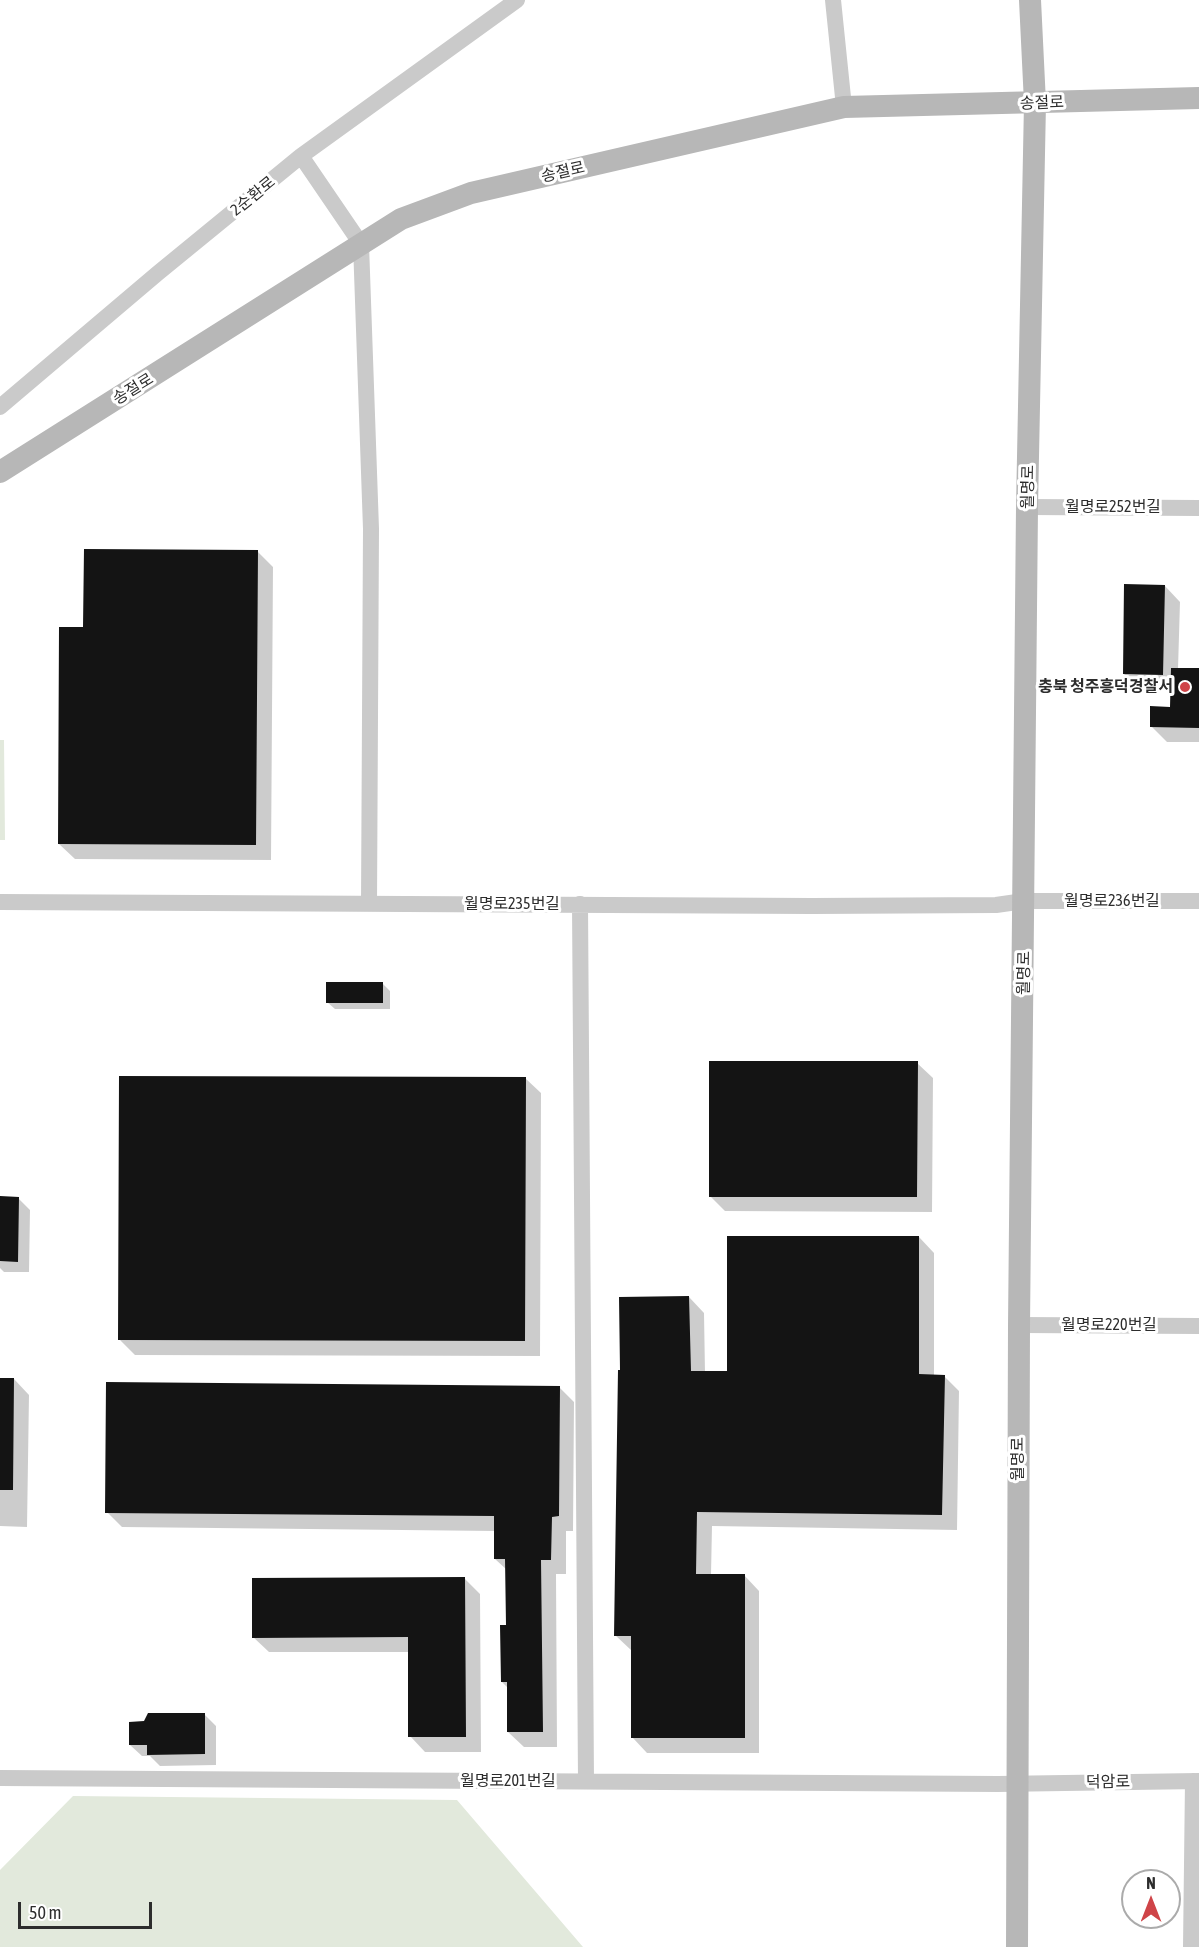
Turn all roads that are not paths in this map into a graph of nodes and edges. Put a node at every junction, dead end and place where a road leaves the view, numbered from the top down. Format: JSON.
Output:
{"nodes":[{"id":1,"x":518,"y":0,"type":"edge"},
{"id":2,"x":833,"y":0,"type":"edge"},
{"id":3,"x":1030,"y":0,"type":"edge"},
{"id":4,"x":1199,"y":98,"type":"edge"},
{"id":5,"x":1035,"y":103,"type":"junction"},
{"id":6,"x":844,"y":107,"type":"junction"},
{"id":7,"x":301,"y":156,"type":"junction"},
{"id":8,"x":361,"y":244,"type":"junction"},
{"id":9,"x":0,"y":407,"type":"edge"},
{"id":10,"x":0,"y":472,"type":"edge"},
{"id":11,"x":1027,"y":507,"type":"junction"},
{"id":12,"x":1199,"y":508,"type":"edge"},
{"id":13,"x":1024,"y":901,"type":"junction"},
{"id":14,"x":0,"y":902,"type":"edge"},
{"id":15,"x":1199,"y":902,"type":"edge"},
{"id":16,"x":369,"y":903,"type":"junction"},
{"id":17,"x":580,"y":904,"type":"junction"},
{"id":18,"x":1019,"y":1325,"type":"junction"},
{"id":19,"x":1199,"y":1326,"type":"edge"},
{"id":20,"x":0,"y":1778,"type":"edge"},
{"id":21,"x":586,"y":1781,"type":"junction"},
{"id":22,"x":1196,"y":1781,"type":"edge"},
{"id":23,"x":1016,"y":1784,"type":"junction"},
{"id":24,"x":1195,"y":1891,"type":"edge"},
{"id":25,"x":1017,"y":1947,"type":"edge"},
{"id":26,"x":1191,"y":1947,"type":"edge"}],
"edges":[{"from":1,"to":7,"type":"street","name":"2순환로"},
{"from":2,"to":6,"type":"street"},
{"from":3,"to":5,"type":"street","name":"월명로"},
{"from":4,"to":5,"type":"street","name":"송절로"},
{"from":5,"to":6,"type":"street","name":"송절로"},
{"from":5,"to":11,"type":"street","name":"월명로"},
{"from":6,"to":8,"type":"street","name":"송절로"},
{"from":7,"to":8,"type":"street"},
{"from":7,"to":9,"type":"street","name":"2순환로"},
{"from":8,"to":10,"type":"street","name":"송절로"},
{"from":8,"to":16,"type":"street"},
{"from":11,"to":12,"type":"street","name":"월명로252번길"},
{"from":11,"to":13,"type":"street","name":"월명로"},
{"from":13,"to":15,"type":"street","name":"월명로236번길"},
{"from":13,"to":17,"type":"street","name":"월명로235번길"},
{"from":13,"to":18,"type":"street","name":"월명로"},
{"from":14,"to":16,"type":"street","name":"월명로235번길"},
{"from":16,"to":17,"type":"street","name":"월명로235번길"},
{"from":17,"to":21,"type":"street"},
{"from":18,"to":19,"type":"street","name":"월명로220번길"},
{"from":18,"to":23,"type":"street","name":"월명로"},
{"from":20,"to":21,"type":"street","name":"월명로201번길"},
{"from":21,"to":23,"type":"street","name":"월명로201번길"},
{"from":22,"to":23,"type":"street","name":"덕암로"},
{"from":22,"to":24,"type":"street"},
{"from":23,"to":25,"type":"street","name":"월명로"},
{"from":24,"to":26,"type":"street"}]}
